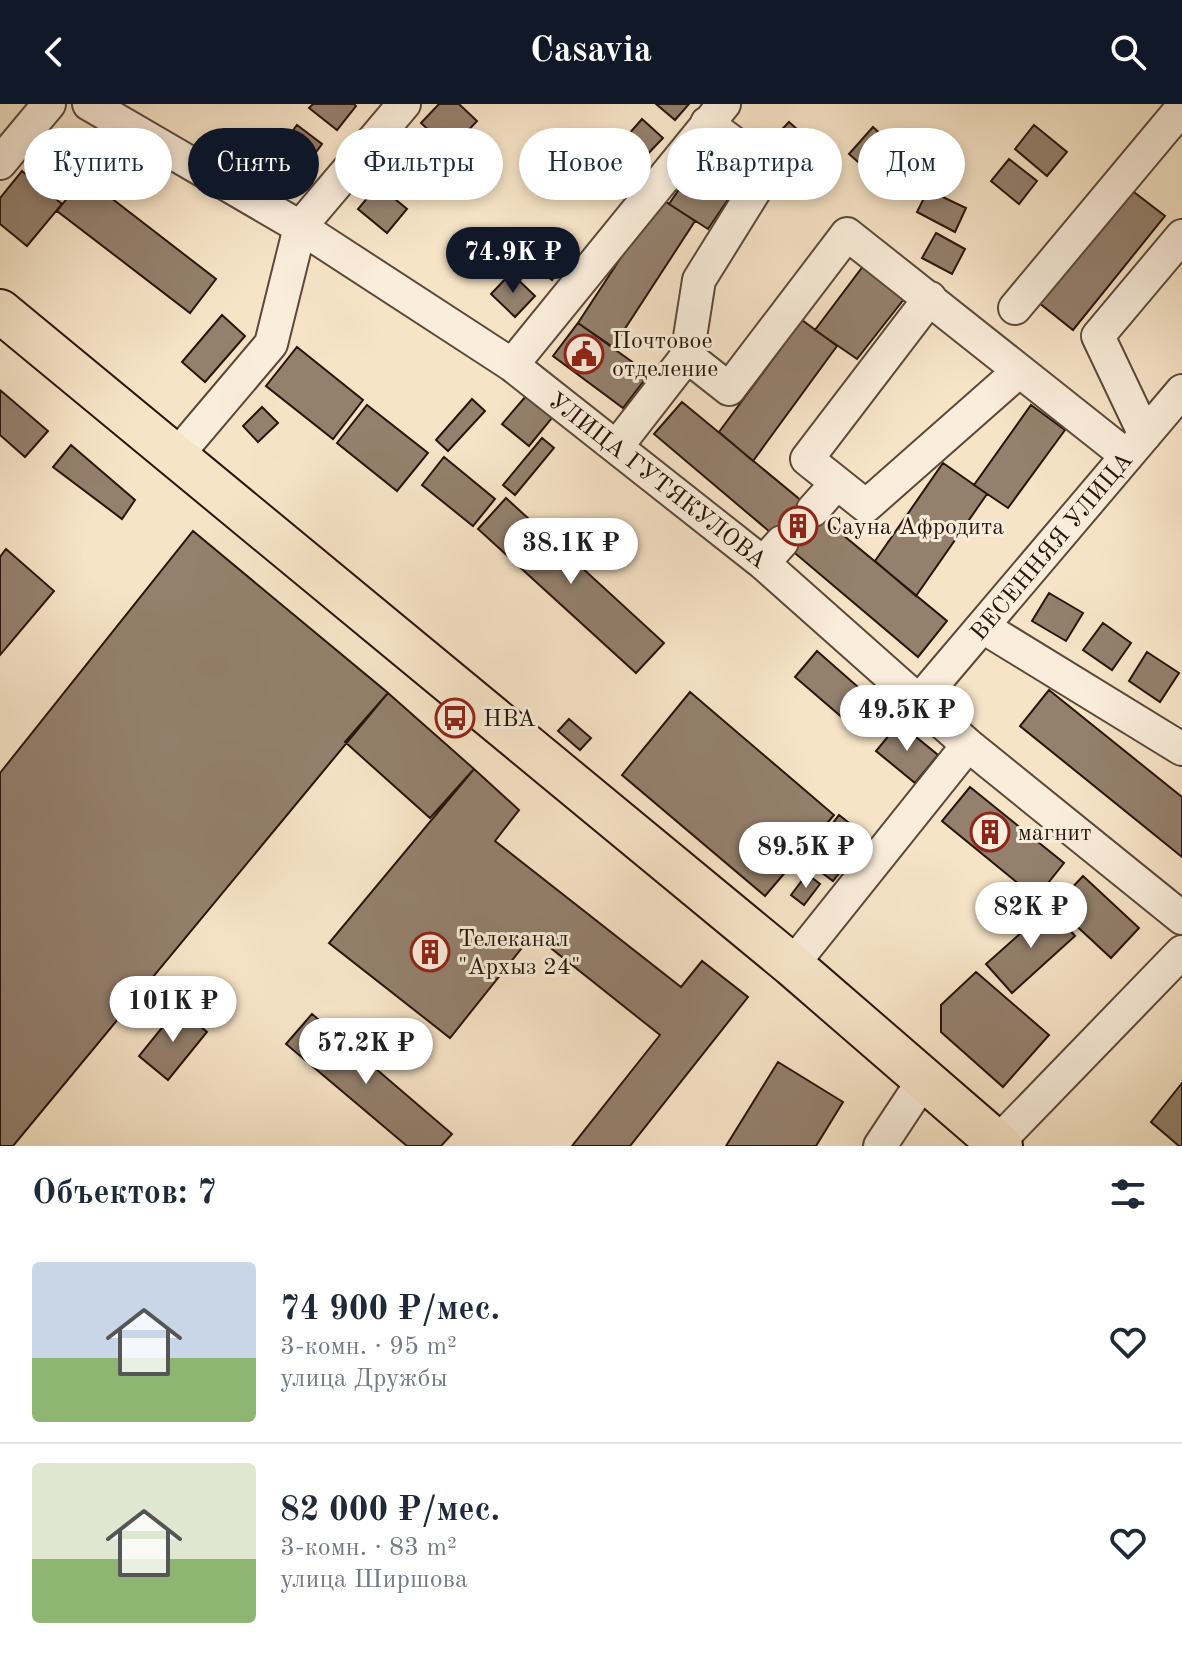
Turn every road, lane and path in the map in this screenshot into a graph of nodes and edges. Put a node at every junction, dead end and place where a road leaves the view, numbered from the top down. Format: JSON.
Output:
{"nodes":[{"id":1,"x":49,"y":104,"type":"edge"},
{"id":2,"x":89,"y":104,"type":"edge"},
{"id":3,"x":404,"y":104,"type":"edge"},
{"id":4,"x":1182,"y":108,"type":"edge"},
{"id":5,"x":716,"y":114,"type":"edge"},
{"id":6,"x":0,"y":163,"type":"edge"},
{"id":7,"x":300,"y":227,"type":"junction"},
{"id":8,"x":1182,"y":236,"type":"edge"},
{"id":9,"x":930,"y":298,"type":"junction"},
{"id":10,"x":1015,"y":308,"type":"dead end"},
{"id":11,"x":0,"y":311,"type":"edge"},
{"id":12,"x":687,"y":356,"type":"junction"},
{"id":13,"x":512,"y":365,"type":"junction"},
{"id":14,"x":1019,"y":371,"type":"junction"},
{"id":15,"x":1182,"y":391,"type":"edge"},
{"id":16,"x":617,"y":446,"type":"junction"},
{"id":17,"x":1136,"y":446,"type":"junction"},
{"id":18,"x":177,"y":455,"type":"junction"},
{"id":19,"x":837,"y":483,"type":"junction"},
{"id":20,"x":813,"y":510,"type":"tunnel mouth"},
{"id":21,"x":983,"y":627,"type":"junction"},
{"id":22,"x":919,"y":701,"type":"junction"},
{"id":23,"x":968,"y":745,"type":"junction"},
{"id":24,"x":1182,"y":749,"type":"edge"},
{"id":25,"x":1182,"y":918,"type":"edge"},
{"id":26,"x":1182,"y":952,"type":"edge"},
{"id":27,"x":792,"y":965,"type":"junction"},
{"id":28,"x":923,"y":1081,"type":"junction"},
{"id":29,"x":999,"y":1144,"type":"edge"},
{"id":30,"x":880,"y":1146,"type":"edge"}],
"edges":[{"from":1,"to":6,"type":"street"},
{"from":2,"to":7,"type":"street","name":"УЛИЦА ГУТЯКУЛОВА"},
{"from":3,"to":7,"type":"street"},
{"from":4,"to":10,"type":"street"},
{"from":5,"to":12,"type":"street"},
{"from":5,"to":13,"type":"street"},
{"from":7,"to":13,"type":"street","name":"УЛИЦА ГУТЯКУЛОВА"},
{"from":7,"to":18,"type":"street"},
{"from":8,"to":17,"type":"street"},
{"from":9,"to":12,"type":"street"},
{"from":9,"to":14,"type":"street"},
{"from":9,"to":19,"type":"street"},
{"from":11,"to":18,"type":"main road"},
{"from":12,"to":16,"type":"street"},
{"from":13,"to":16,"type":"street","name":"УЛИЦА ГУТЯКУЛОВА"},
{"from":14,"to":17,"type":"street"},
{"from":14,"to":19,"type":"street"},
{"from":15,"to":17,"type":"street","name":"ВЕСЕННЯЯ УЛИЦА"},
{"from":16,"to":22,"type":"street","name":"УЛИЦА ГУТЯКУЛОВА"},
{"from":17,"to":21,"type":"street","name":"ВЕСЕННЯЯ УЛИЦА"},
{"from":18,"to":27,"type":"main road"},
{"from":19,"to":20,"type":"street"},
{"from":21,"to":22,"type":"street","name":"ВЕСЕННЯЯ УЛИЦА"},
{"from":21,"to":24,"type":"street"},
{"from":22,"to":23,"type":"street","name":"УЛИЦА ГУТЯКУЛОВА"},
{"from":23,"to":25,"type":"street","name":"УЛИЦА ГУТЯКУЛОВА"},
{"from":23,"to":27,"type":"street"},
{"from":26,"to":29,"type":"street"},
{"from":27,"to":28,"type":"main road"},
{"from":28,"to":29,"type":"main road"},
{"from":28,"to":30,"type":"street"}]}
